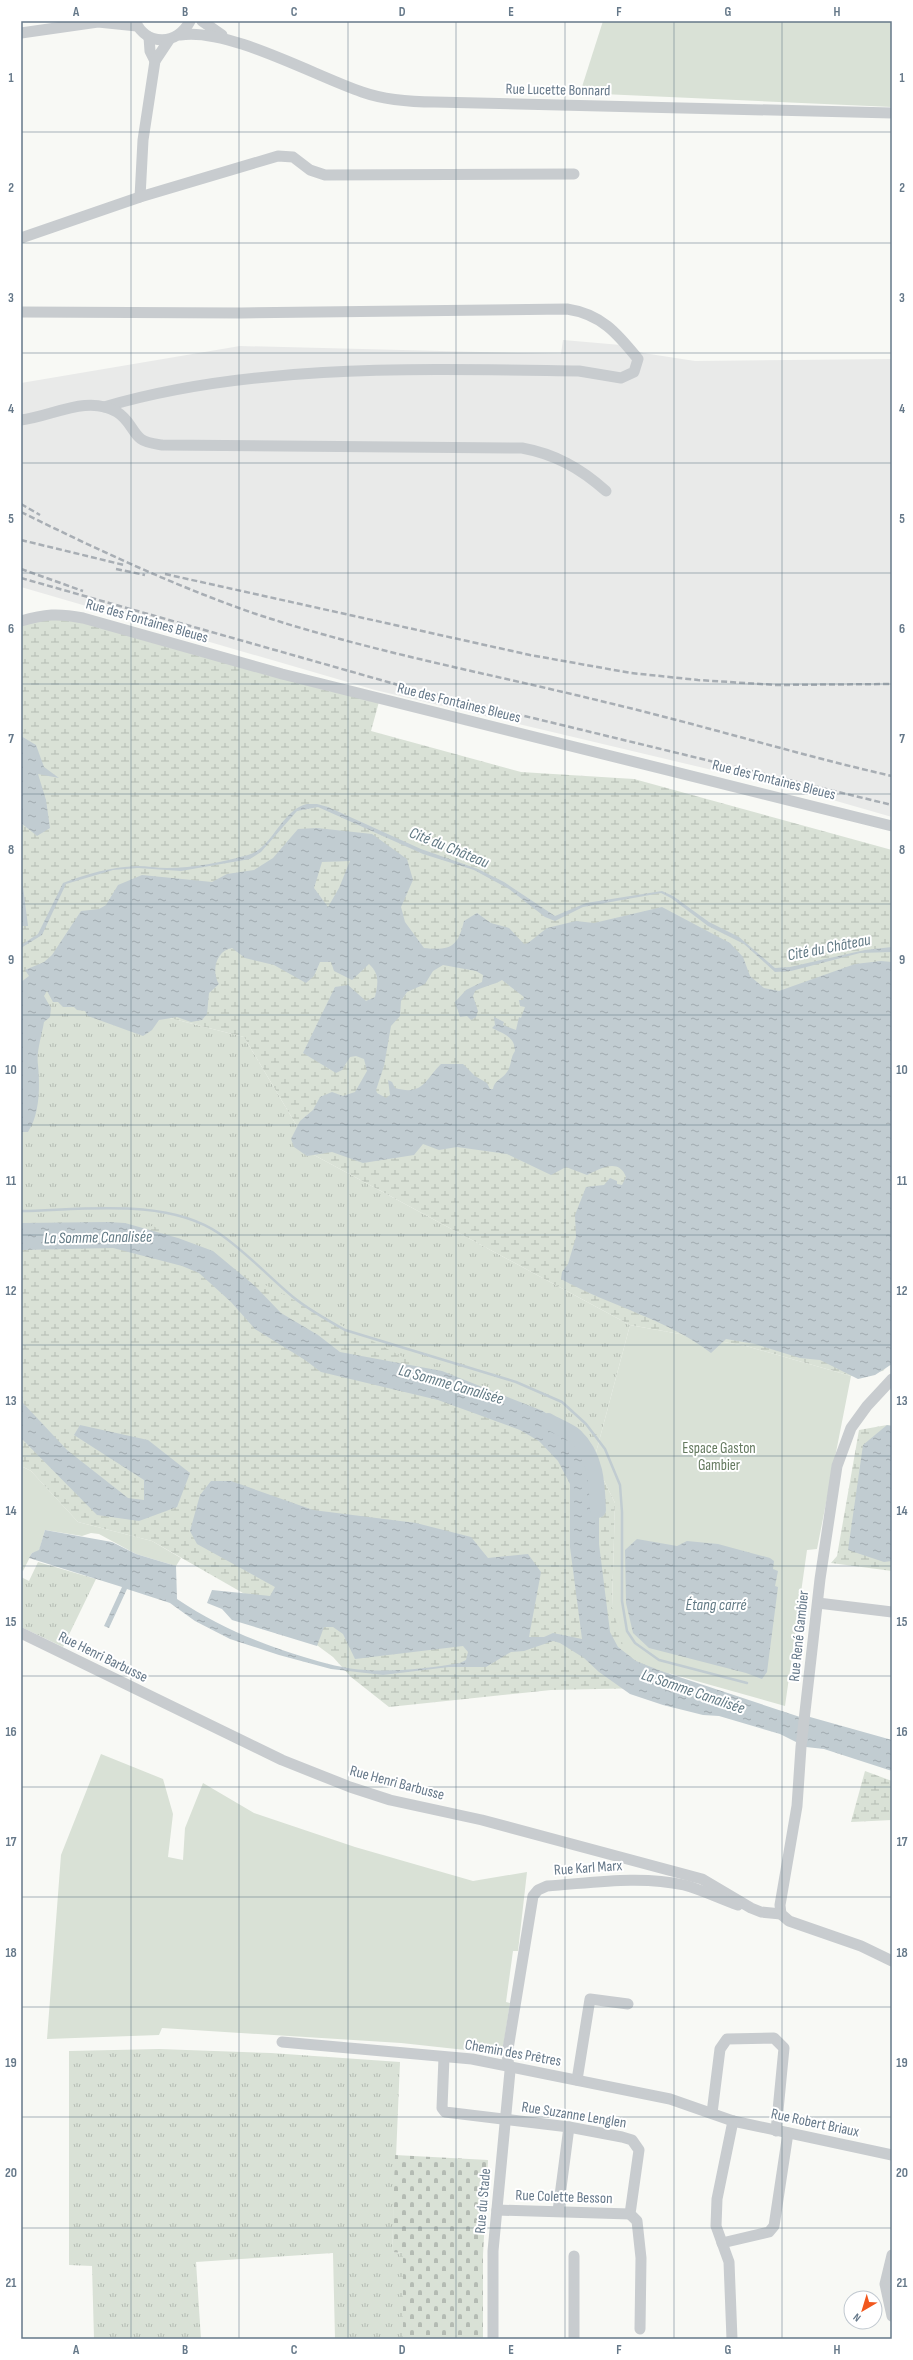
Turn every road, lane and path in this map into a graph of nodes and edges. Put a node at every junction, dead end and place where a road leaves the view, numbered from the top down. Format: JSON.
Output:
{"nodes":[{"id":1,"x":190,"y":21,"type":"edge"},
{"id":2,"x":202,"y":21,"type":"edge"},
{"id":3,"x":100,"y":22,"type":"edge"},
{"id":4,"x":136,"y":23,"type":"edge"},
{"id":5,"x":21,"y":33,"type":"edge"},
{"id":6,"x":180,"y":35,"type":"junction"},
{"id":7,"x":149,"y":37,"type":"junction"},
{"id":8,"x":169,"y":40,"type":"junction"},
{"id":9,"x":233,"y":41,"type":"junction"},
{"id":10,"x":155,"y":61,"type":"junction"},
{"id":11,"x":892,"y":113,"type":"edge"},
{"id":12,"x":574,"y":174,"type":"dead end"},
{"id":13,"x":140,"y":197,"type":"junction"},
{"id":14,"x":21,"y":238,"type":"edge"},
{"id":15,"x":21,"y":312,"type":"edge"},
{"id":16,"x":104,"y":407,"type":"junction"},
{"id":17,"x":21,"y":420,"type":"edge"},
{"id":18,"x":606,"y":491,"type":"dead end"},
{"id":19,"x":21,"y":621,"type":"edge"},
{"id":20,"x":892,"y":826,"type":"edge"},
{"id":21,"x":892,"y":1379,"type":"edge"},
{"id":22,"x":818,"y":1603,"type":"junction"},
{"id":23,"x":892,"y":1612,"type":"edge"},
{"id":24,"x":21,"y":1633,"type":"edge"},
{"id":25,"x":744,"y":1904,"type":"junction"},
{"id":26,"x":781,"y":1914,"type":"junction"},
{"id":27,"x":892,"y":1962,"type":"edge"},
{"id":28,"x":628,"y":2004,"type":"dead end"},
{"id":29,"x":282,"y":2042,"type":"dead end"},
{"id":30,"x":444,"y":2057,"type":"junction"},
{"id":31,"x":508,"y":2066,"type":"junction"},
{"id":32,"x":577,"y":2080,"type":"junction"},
{"id":33,"x":712,"y":2113,"type":"junction"},
{"id":34,"x":506,"y":2120,"type":"junction"},
{"id":35,"x":733,"y":2120,"type":"junction"},
{"id":36,"x":569,"y":2127,"type":"junction"},
{"id":37,"x":776,"y":2131,"type":"junction"},
{"id":38,"x":788,"y":2133,"type":"junction"},
{"id":39,"x":892,"y":2155,"type":"edge"},
{"id":40,"x":497,"y":2210,"type":"junction"},
{"id":41,"x":558,"y":2211,"type":"junction"},
{"id":42,"x":630,"y":2214,"type":"junction"},
{"id":43,"x":722,"y":2243,"type":"junction"},
{"id":44,"x":892,"y":2255,"type":"edge"},
{"id":45,"x":574,"y":2256,"type":"dead end"},
{"id":46,"x":892,"y":2316,"type":"edge"},
{"id":47,"x":640,"y":2329,"type":"dead end"},
{"id":48,"x":493,"y":2339,"type":"edge"},
{"id":49,"x":574,"y":2339,"type":"edge"},
{"id":50,"x":732,"y":2339,"type":"edge"}],
"edges":[{"from":1,"to":6,"type":"street"},
{"from":2,"to":9,"type":"street","name":"Rue Lucette Bonnard"},
{"from":3,"to":4,"type":"street"},
{"from":3,"to":5,"type":"street"},
{"from":4,"to":7,"type":"street"},
{"from":6,"to":8,"type":"street"},
{"from":6,"to":9,"type":"street","name":"Rue Lucette Bonnard"},
{"from":7,"to":8,"type":"street"},
{"from":7,"to":10,"type":"street"},
{"from":8,"to":10,"type":"street"},
{"from":9,"to":11,"type":"street","name":"Rue Lucette Bonnard"},
{"from":10,"to":13,"type":"street"},
{"from":12,"to":13,"type":"street"},
{"from":13,"to":14,"type":"street"},
{"from":15,"to":16,"type":"street"},
{"from":16,"to":17,"type":"street"},
{"from":16,"to":18,"type":"street"},
{"from":19,"to":20,"type":"street","name":"Rue des Fontaines Bleues"},
{"from":21,"to":22,"type":"street","name":"Rue René Gambier"},
{"from":22,"to":23,"type":"street"},
{"from":22,"to":26,"type":"street","name":"Rue René Gambier"},
{"from":24,"to":25,"type":"street","name":"Rue Henri Barbusse"},
{"from":25,"to":26,"type":"street","name":"Rue Henri Barbusse"},
{"from":25,"to":31,"type":"street","name":"Rue Karl Marx"},
{"from":26,"to":27,"type":"street"},
{"from":28,"to":32,"type":"street"},
{"from":29,"to":30,"type":"street","name":"Chemin des Prêtres"},
{"from":30,"to":31,"type":"street","name":"Chemin des Prêtres"},
{"from":30,"to":34,"type":"street","name":"Rue Suzanne Lenglen"},
{"from":31,"to":32,"type":"street","name":"Chemin des Prêtres"},
{"from":31,"to":34,"type":"street","name":"Rue du Stade"},
{"from":32,"to":33,"type":"street","name":"Chemin des Prêtres"},
{"from":33,"to":35,"type":"street","name":"Chemin des Prêtres"},
{"from":33,"to":37,"type":"street"},
{"from":34,"to":36,"type":"street","name":"Rue Suzanne Lenglen"},
{"from":34,"to":40,"type":"street","name":"Rue du Stade"},
{"from":35,"to":37,"type":"street","name":"Rue Robert Briaux"},
{"from":35,"to":43,"type":"street"},
{"from":36,"to":41,"type":"street"},
{"from":36,"to":42,"type":"street","name":"Rue Suzanne Lenglen"},
{"from":37,"to":38,"type":"street","name":"Rue Robert Briaux"},
{"from":38,"to":39,"type":"street","name":"Rue Robert Briaux"},
{"from":38,"to":43,"type":"street"},
{"from":40,"to":41,"type":"street","name":"Rue Colette Besson"},
{"from":40,"to":48,"type":"street","name":"Rue du Stade"},
{"from":41,"to":42,"type":"street","name":"Rue Colette Besson"},
{"from":42,"to":47,"type":"street"},
{"from":43,"to":50,"type":"street"},
{"from":44,"to":46,"type":"street"},
{"from":45,"to":49,"type":"street"}]}
